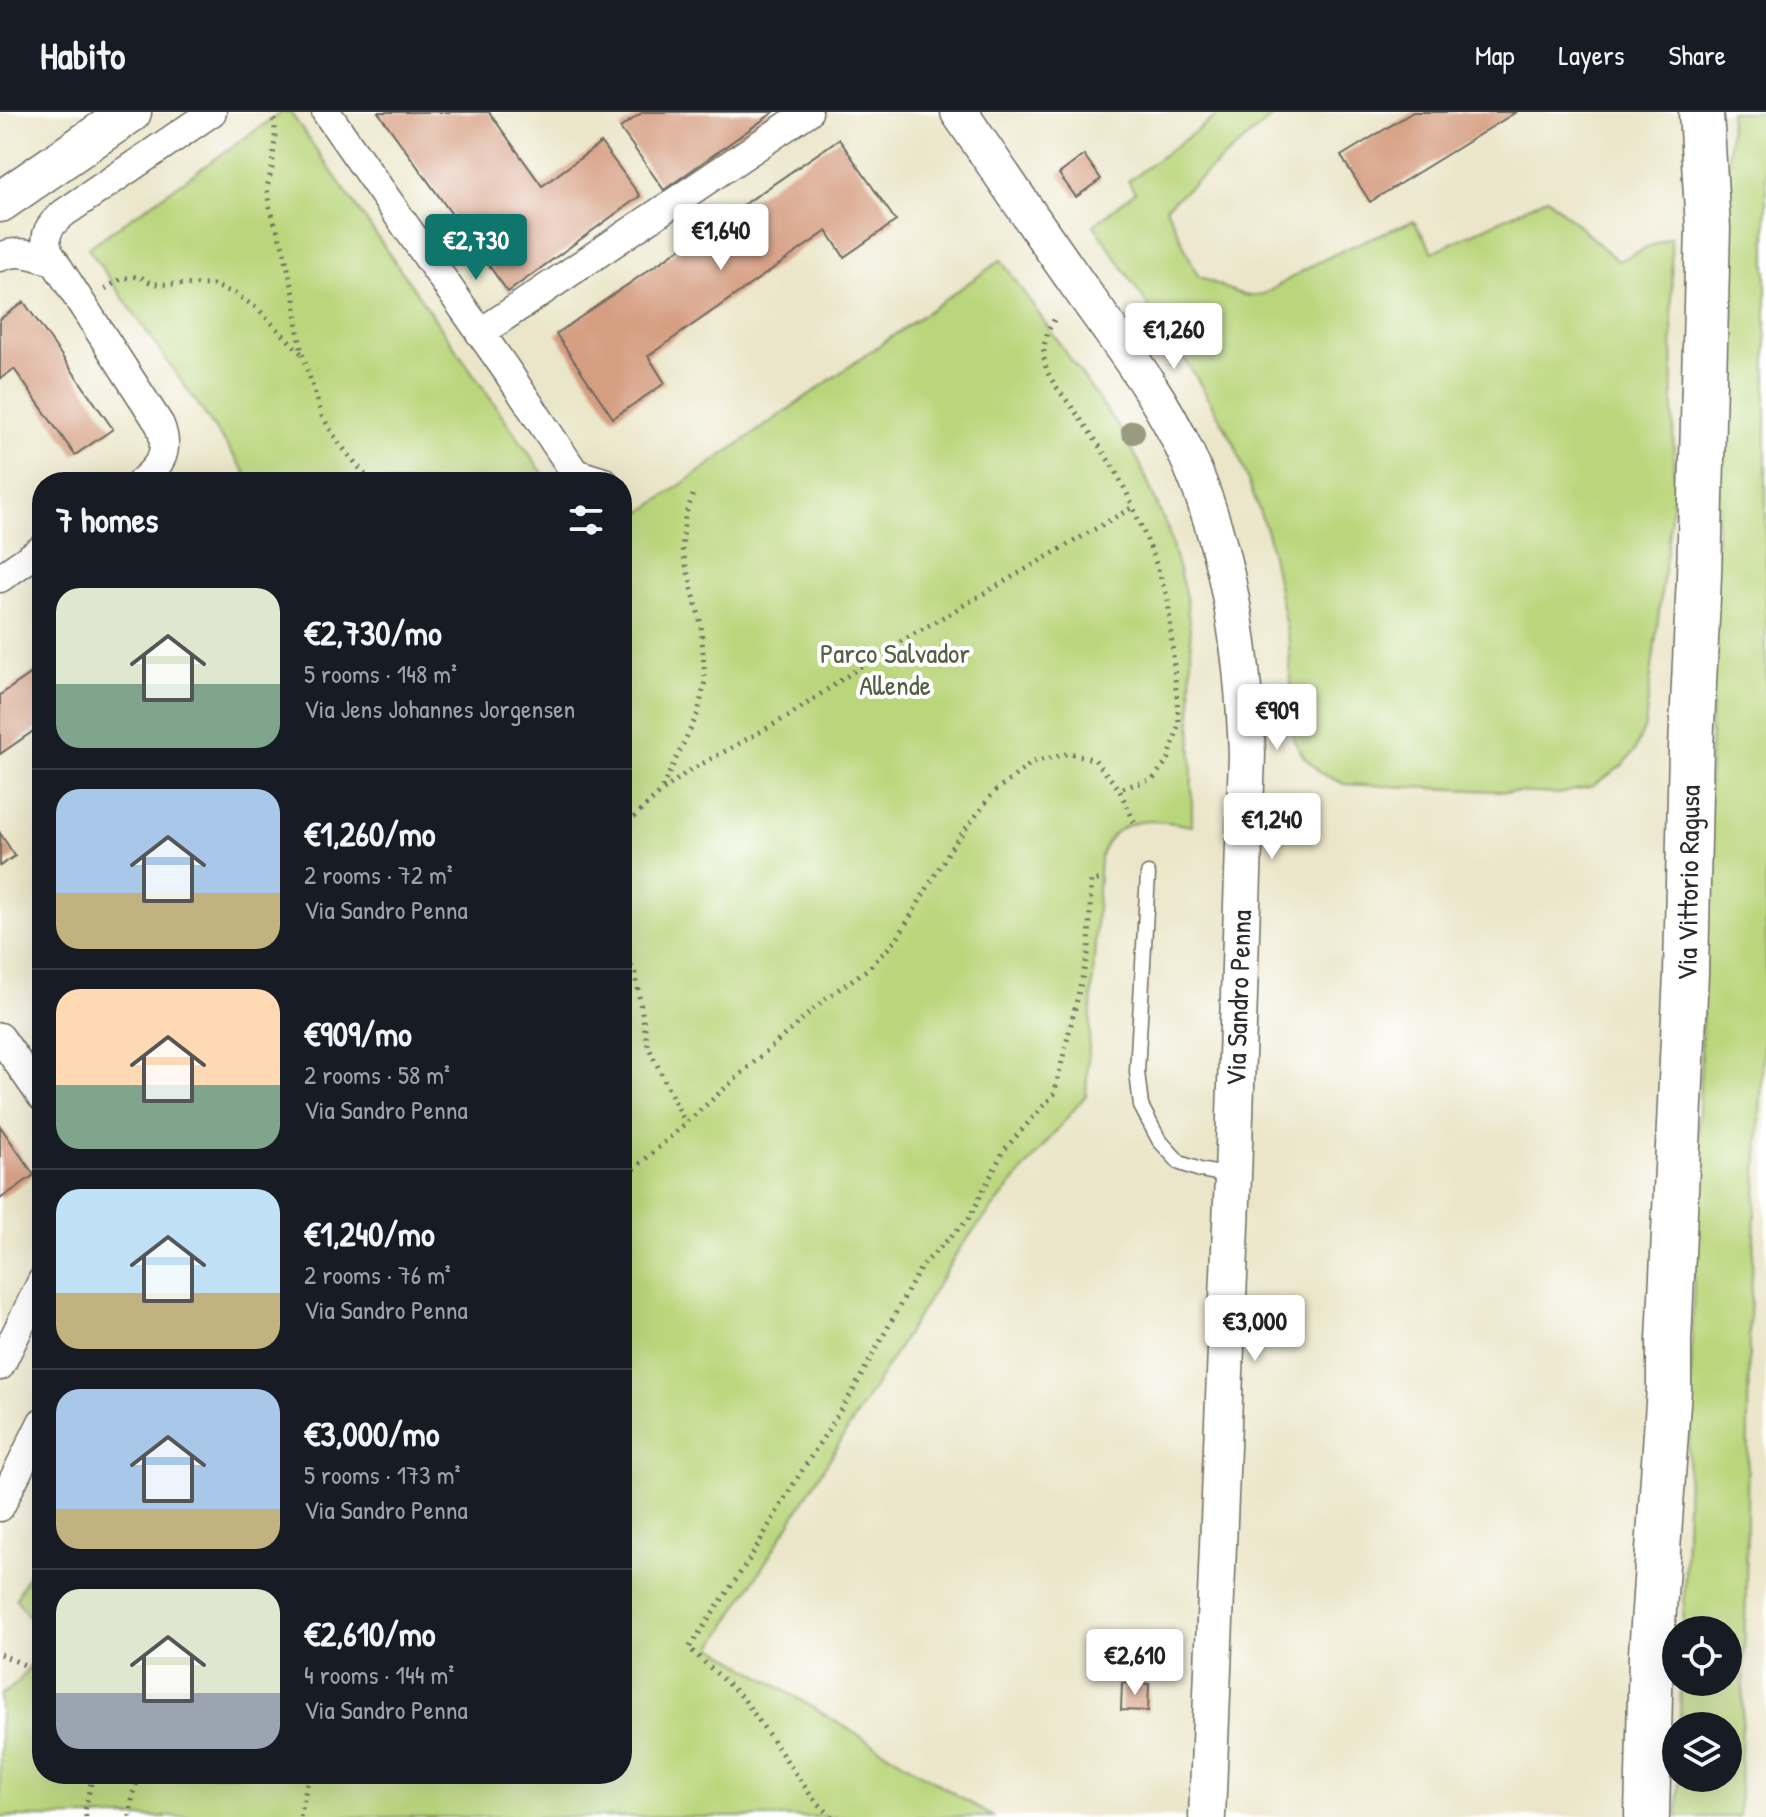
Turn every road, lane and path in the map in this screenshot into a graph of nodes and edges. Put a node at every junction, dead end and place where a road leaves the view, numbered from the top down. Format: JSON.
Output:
{"nodes":[{"id":1,"x":131,"y":112,"type":"edge"},
{"id":2,"x":212,"y":112,"type":"edge"},
{"id":3,"x":271,"y":112,"type":"edge"},
{"id":4,"x":326,"y":112,"type":"edge"},
{"id":5,"x":808,"y":112,"type":"edge"},
{"id":6,"x":959,"y":112,"type":"edge"},
{"id":7,"x":1701,"y":112,"type":"edge"},
{"id":8,"x":49,"y":169,"type":"junction"},
{"id":9,"x":0,"y":202,"type":"edge"},
{"id":10,"x":74,"y":206,"type":"junction"},
{"id":11,"x":0,"y":257,"type":"edge"},
{"id":12,"x":55,"y":262,"type":"junction"},
{"id":13,"x":79,"y":303,"type":"junction"},
{"id":14,"x":1054,"y":320,"type":"dead end"},
{"id":15,"x":480,"y":333,"type":"junction"},
{"id":16,"x":302,"y":353,"type":"junction"},
{"id":17,"x":152,"y":472,"type":"edge"},
{"id":18,"x":363,"y":472,"type":"edge"},
{"id":19,"x":574,"y":472,"type":"edge"},
{"id":20,"x":695,"y":490,"type":"dead end"},
{"id":21,"x":1133,"y":507,"type":"junction"},
{"id":22,"x":32,"y":556,"type":"edge"},
{"id":23,"x":0,"y":578,"type":"edge"},
{"id":24,"x":1119,"y":789,"type":"junction"},
{"id":25,"x":660,"y":793,"type":"junction"},
{"id":26,"x":632,"y":819,"type":"edge"},
{"id":27,"x":1136,"y":826,"type":"dead end"},
{"id":28,"x":1148,"y":874,"type":"dead end"},
{"id":29,"x":1104,"y":879,"type":"dead end"},
{"id":30,"x":632,"y":967,"type":"edge"},
{"id":31,"x":0,"y":1037,"type":"edge"},
{"id":32,"x":32,"y":1083,"type":"edge"},
{"id":33,"x":685,"y":1123,"type":"junction"},
{"id":34,"x":632,"y":1171,"type":"edge"},
{"id":35,"x":1233,"y":1176,"type":"junction"},
{"id":36,"x":32,"y":1301,"type":"edge"},
{"id":37,"x":0,"y":1366,"type":"edge"},
{"id":38,"x":32,"y":1442,"type":"edge"},
{"id":39,"x":0,"y":1507,"type":"edge"},
{"id":40,"x":0,"y":1654,"type":"edge"},
{"id":41,"x":1651,"y":1654,"type":"junction"},
{"id":42,"x":32,"y":1668,"type":"edge"},
{"id":43,"x":91,"y":1784,"type":"edge"},
{"id":44,"x":136,"y":1784,"type":"edge"},
{"id":45,"x":307,"y":1784,"type":"edge"},
{"id":46,"x":86,"y":1817,"type":"edge"},
{"id":47,"x":130,"y":1817,"type":"edge"},
{"id":48,"x":300,"y":1817,"type":"edge"},
{"id":49,"x":832,"y":1817,"type":"edge"},
{"id":50,"x":1207,"y":1817,"type":"edge"},
{"id":51,"x":1623,"y":1817,"type":"edge"},
{"id":52,"x":1647,"y":1817,"type":"edge"}],
"edges":[{"from":1,"to":8,"type":"main road"},
{"from":2,"to":10,"type":"street"},
{"from":3,"to":16,"type":"path"},
{"from":4,"to":15,"type":"street"},
{"from":5,"to":15,"type":"street"},
{"from":6,"to":35,"type":"street","name":"Via Sandro Penna"},
{"from":7,"to":41,"type":"highway","name":"Via Vittorio Ragusa"},
{"from":8,"to":9,"type":"main road"},
{"from":8,"to":10,"type":"street"},
{"from":10,"to":12,"type":"street"},
{"from":11,"to":12,"type":"street"},
{"from":12,"to":13,"type":"street"},
{"from":13,"to":16,"type":"path"},
{"from":13,"to":17,"type":"street"},
{"from":14,"to":21,"type":"path"},
{"from":15,"to":19,"type":"street"},
{"from":16,"to":18,"type":"path"},
{"from":20,"to":25,"type":"path"},
{"from":21,"to":24,"type":"path"},
{"from":21,"to":25,"type":"path"},
{"from":22,"to":23,"type":"street"},
{"from":24,"to":27,"type":"path"},
{"from":24,"to":33,"type":"path"},
{"from":25,"to":26,"type":"path"},
{"from":28,"to":35,"type":"lane"},
{"from":29,"to":49,"type":"path"},
{"from":30,"to":33,"type":"path"},
{"from":31,"to":32,"type":"street"},
{"from":33,"to":34,"type":"path"},
{"from":35,"to":50,"type":"street","name":"Via Sandro Penna"},
{"from":36,"to":37,"type":"street"},
{"from":38,"to":39,"type":"street"},
{"from":40,"to":42,"type":"path"},
{"from":41,"to":51,"type":"highway"},
{"from":41,"to":52,"type":"highway"},
{"from":43,"to":46,"type":"path"},
{"from":44,"to":47,"type":"path"},
{"from":45,"to":48,"type":"path"}]}
